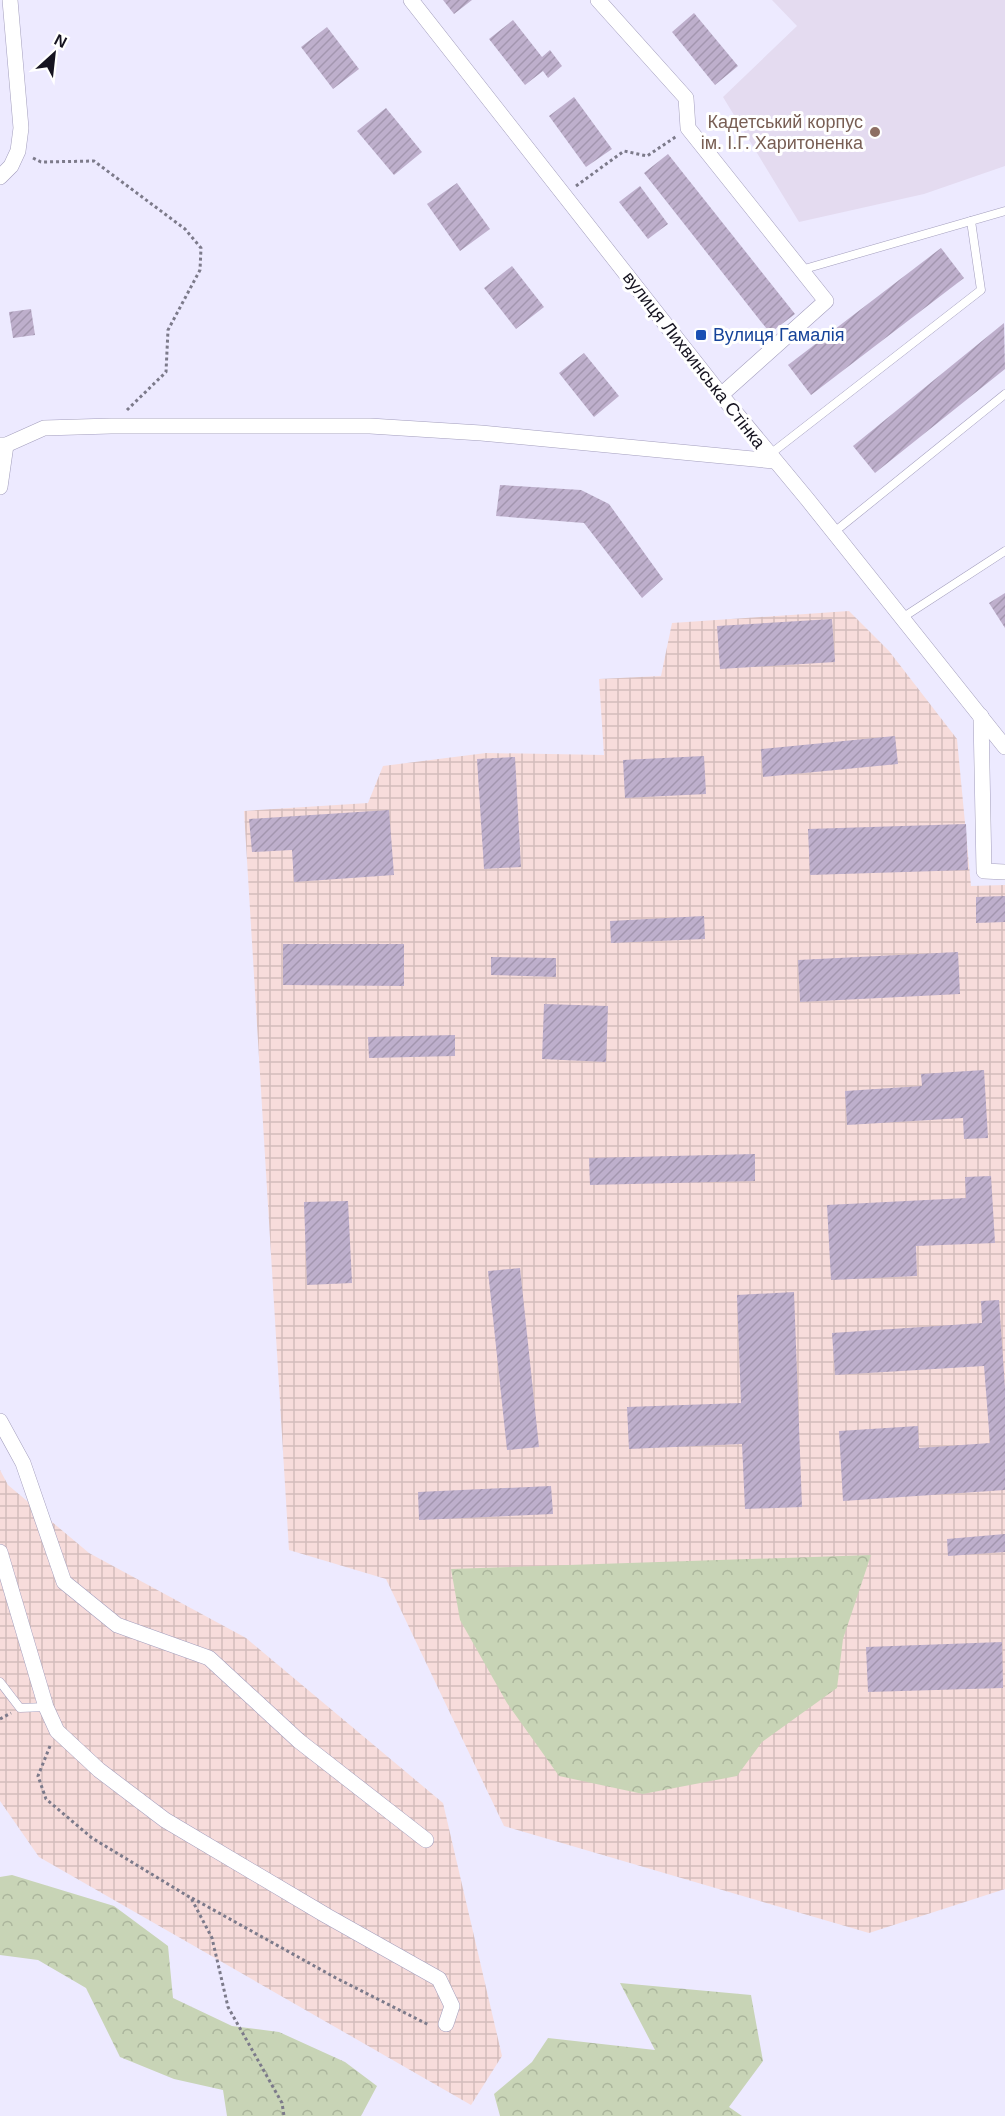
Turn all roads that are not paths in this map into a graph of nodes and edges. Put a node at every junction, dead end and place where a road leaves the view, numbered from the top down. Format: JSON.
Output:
{"nodes":[{"id":1,"x":10,"y":0,"type":"edge"},
{"id":2,"x":411,"y":0,"type":"edge"},
{"id":3,"x":598,"y":0,"type":"edge"},
{"id":4,"x":0,"y":177,"type":"edge"},
{"id":5,"x":1005,"y":211,"type":"edge"},
{"id":6,"x":971,"y":221,"type":"junction"},
{"id":7,"x":801,"y":270,"type":"junction"},
{"id":8,"x":1005,"y":394,"type":"edge"},
{"id":9,"x":721,"y":395,"type":"junction"},
{"id":10,"x":3,"y":445,"type":"edge"},
{"id":11,"x":772,"y":458,"type":"junction"},
{"id":12,"x":0,"y":487,"type":"edge"},
{"id":13,"x":833,"y":533,"type":"junction"},
{"id":14,"x":1005,"y":552,"type":"edge"},
{"id":15,"x":902,"y":618,"type":"junction"},
{"id":16,"x":981,"y":716,"type":"junction"},
{"id":17,"x":1005,"y":747,"type":"edge"},
{"id":18,"x":1005,"y":872,"type":"edge"},
{"id":19,"x":0,"y":1420,"type":"edge"},
{"id":20,"x":0,"y":1552,"type":"edge"},
{"id":21,"x":0,"y":1682,"type":"edge"},
{"id":22,"x":46,"y":1707,"type":"junction"},
{"id":23,"x":426,"y":1840,"type":"dead end"},
{"id":24,"x":446,"y":2024,"type":"road end"}],
"edges":[{"from":1,"to":4,"type":"street"},
{"from":2,"to":9,"type":"street","name":"вулиця Лихвинська Стінка"},
{"from":3,"to":7,"type":"street"},
{"from":5,"to":6,"type":"lane"},
{"from":6,"to":7,"type":"lane"},
{"from":6,"to":11,"type":"lane"},
{"from":7,"to":9,"type":"street"},
{"from":8,"to":13,"type":"lane"},
{"from":9,"to":11,"type":"street","name":"вулиця Лихвинська Стінка"},
{"from":10,"to":11,"type":"street"},
{"from":10,"to":12,"type":"street"},
{"from":11,"to":13,"type":"street","name":"вулиця Лихвинська Стінка"},
{"from":13,"to":15,"type":"street","name":"вулиця Лихвинська Стінка"},
{"from":14,"to":15,"type":"lane"},
{"from":15,"to":16,"type":"street","name":"вулиця Лихвинська Стінка"},
{"from":16,"to":17,"type":"street","name":"вулиця Лихвинська Стінка"},
{"from":16,"to":18,"type":"street"},
{"from":19,"to":23,"type":"street"},
{"from":20,"to":22,"type":"street"},
{"from":21,"to":22,"type":"lane"},
{"from":22,"to":24,"type":"street"}]}
